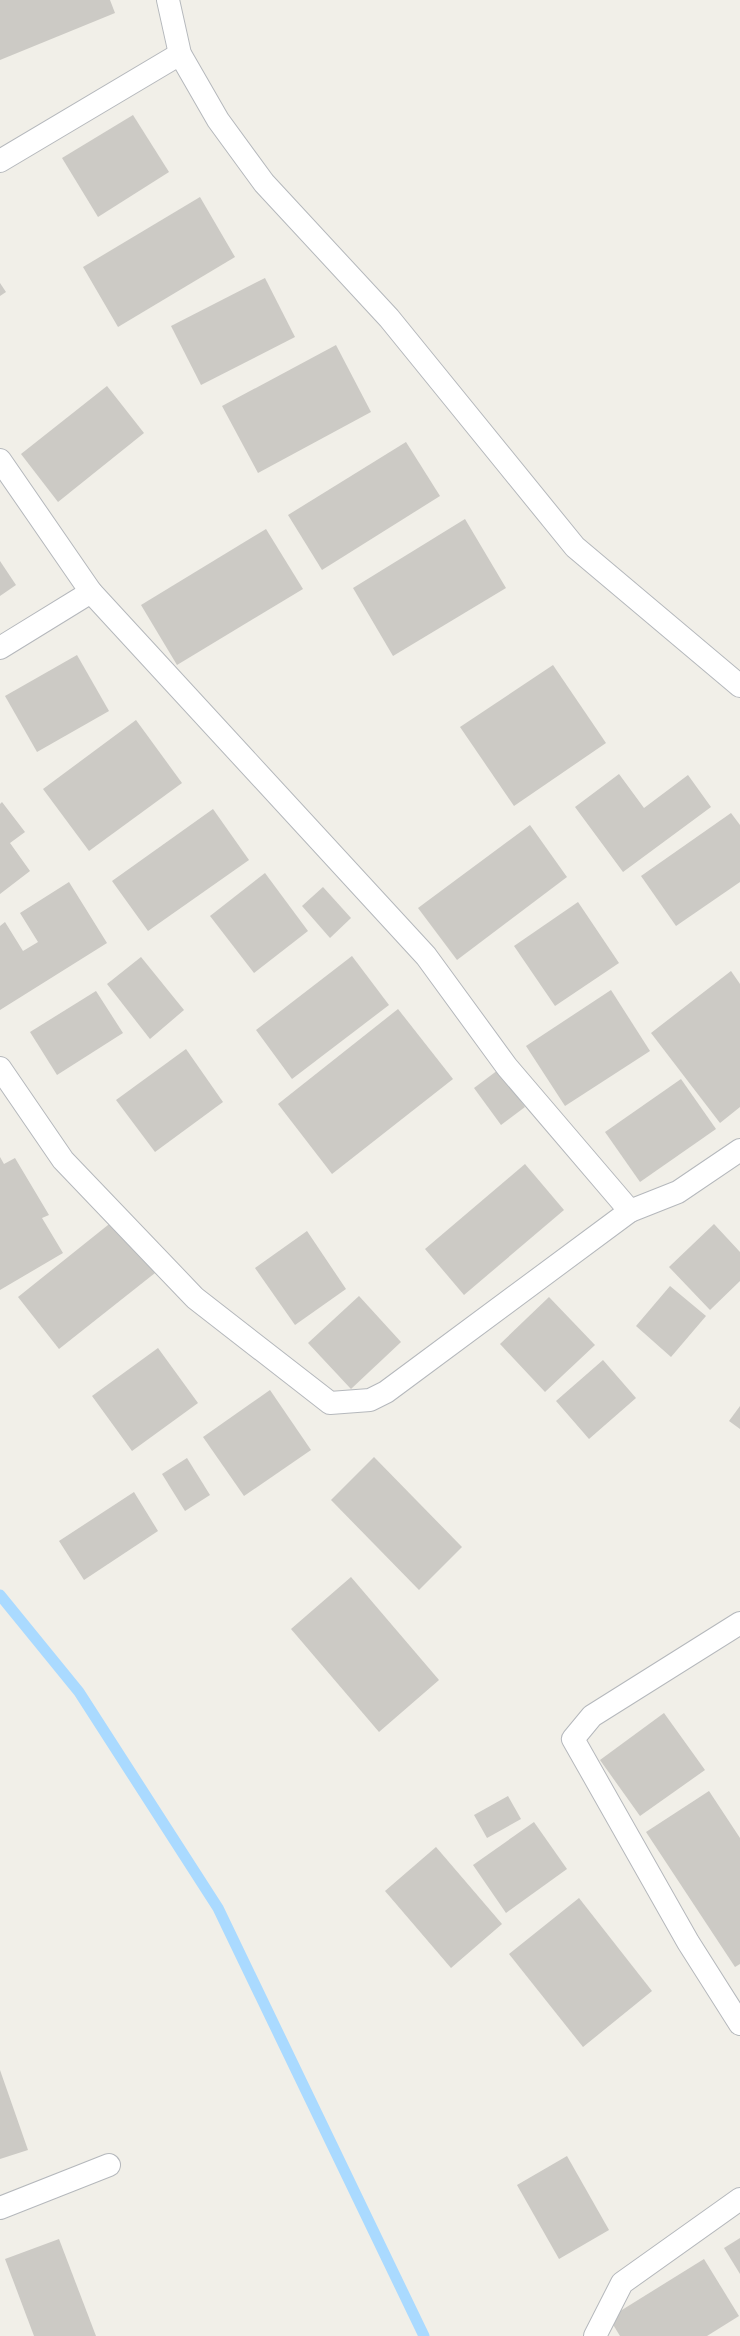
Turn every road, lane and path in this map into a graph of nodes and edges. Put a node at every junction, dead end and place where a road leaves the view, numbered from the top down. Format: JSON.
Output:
{"nodes":[{"id":1,"x":168,"y":0,"type":"edge"},
{"id":2,"x":180,"y":54,"type":"junction"},
{"id":3,"x":0,"y":161,"type":"edge"},
{"id":4,"x":0,"y":460,"type":"edge"},
{"id":5,"x":91,"y":592,"type":"junction"},
{"id":6,"x":0,"y":648,"type":"edge"},
{"id":7,"x":740,"y":686,"type":"edge"},
{"id":8,"x":1,"y":1070,"type":"edge"},
{"id":9,"x":740,"y":1150,"type":"edge"},
{"id":10,"x":630,"y":1211,"type":"junction"},
{"id":11,"x":740,"y":1623,"type":"edge"},
{"id":12,"x":740,"y":2024,"type":"edge"},
{"id":13,"x":109,"y":2165,"type":"dead end"},
{"id":14,"x":740,"y":2199,"type":"edge"},
{"id":15,"x":0,"y":2208,"type":"edge"},
{"id":16,"x":595,"y":2336,"type":"edge"}],
"edges":[{"from":1,"to":2,"type":"street"},
{"from":2,"to":3,"type":"street"},
{"from":2,"to":7,"type":"street"},
{"from":4,"to":5,"type":"street"},
{"from":5,"to":6,"type":"street"},
{"from":5,"to":10,"type":"street"},
{"from":8,"to":10,"type":"street"},
{"from":9,"to":10,"type":"street"},
{"from":11,"to":12,"type":"street"},
{"from":13,"to":15,"type":"street"},
{"from":14,"to":16,"type":"street"}]}
